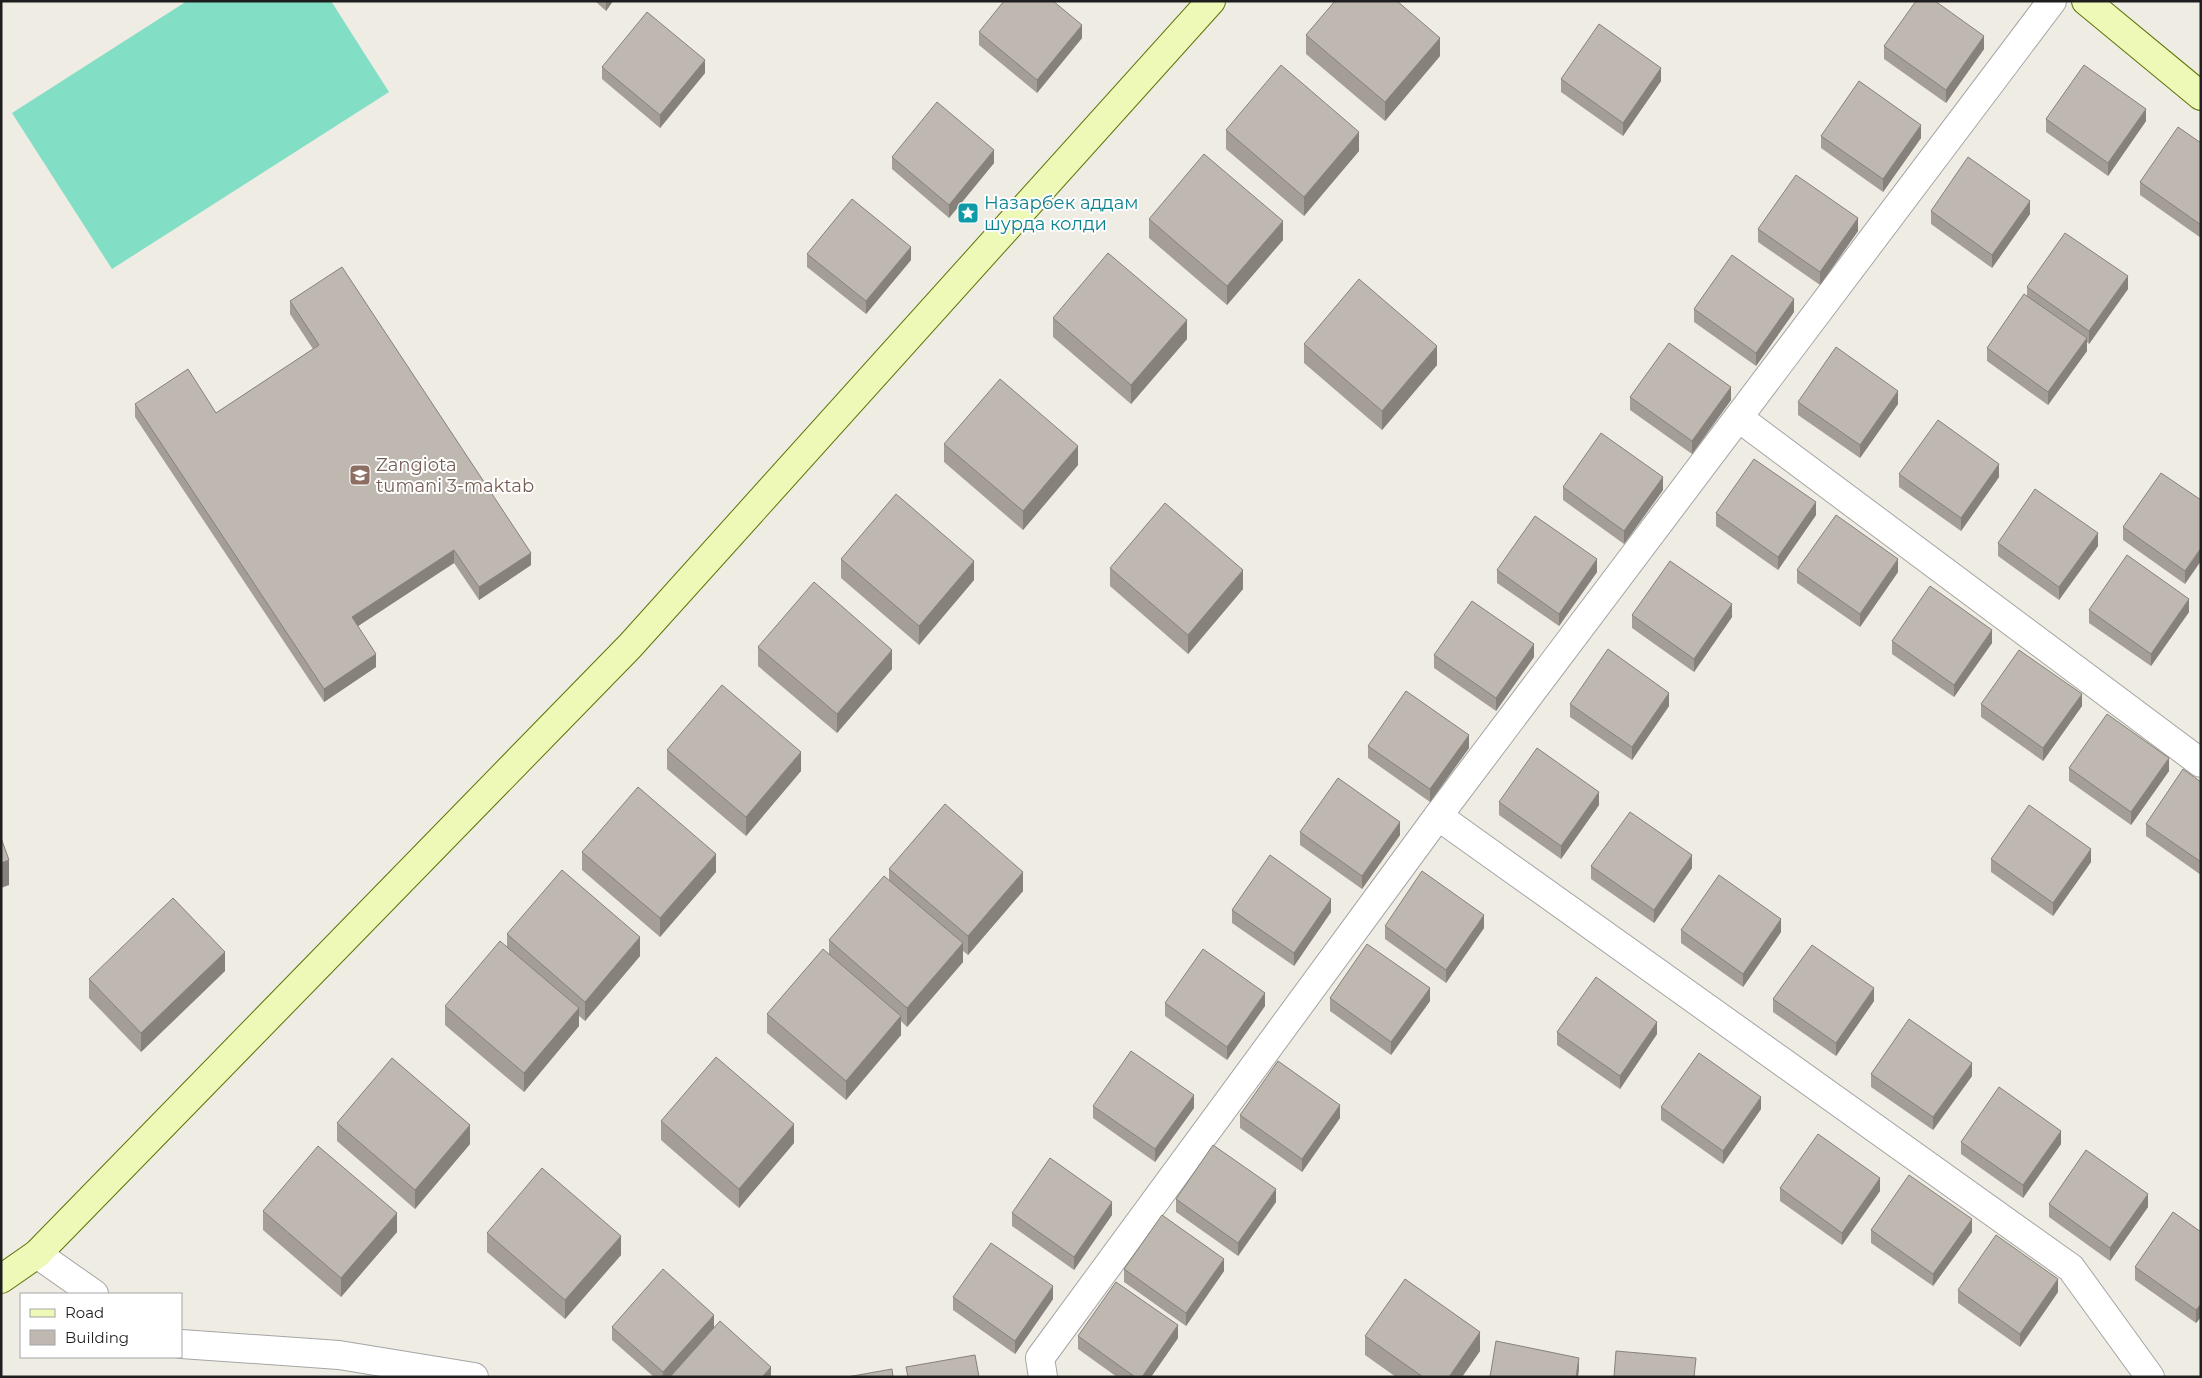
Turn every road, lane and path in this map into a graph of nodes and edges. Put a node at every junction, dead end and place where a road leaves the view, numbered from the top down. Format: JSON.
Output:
{"nodes":[{"id":1,"x":1211,"y":1,"type":"edge"},
{"id":2,"x":2052,"y":1,"type":"edge"},
{"id":3,"x":2090,"y":2,"type":"edge"},
{"id":4,"x":2201,"y":96,"type":"edge"},
{"id":5,"x":1739,"y":418,"type":"junction"},
{"id":6,"x":2201,"y":763,"type":"edge"},
{"id":7,"x":1438,"y":816,"type":"junction"},
{"id":8,"x":37,"y":1254,"type":"junction"},
{"id":9,"x":1,"y":1279,"type":"edge"},
{"id":10,"x":93,"y":1293,"type":"edge"},
{"id":11,"x":182,"y":1344,"type":"edge"},
{"id":12,"x":474,"y":1377,"type":"edge"},
{"id":13,"x":1043,"y":1377,"type":"edge"},
{"id":14,"x":2150,"y":1377,"type":"edge"}],
"edges":[{"from":1,"to":8,"type":"main road"},
{"from":2,"to":5,"type":"street"},
{"from":3,"to":4,"type":"main road"},
{"from":5,"to":6,"type":"street"},
{"from":5,"to":7,"type":"street"},
{"from":7,"to":13,"type":"street"},
{"from":7,"to":14,"type":"street"},
{"from":8,"to":9,"type":"main road"},
{"from":8,"to":10,"type":"street"},
{"from":11,"to":12,"type":"street"}]}
